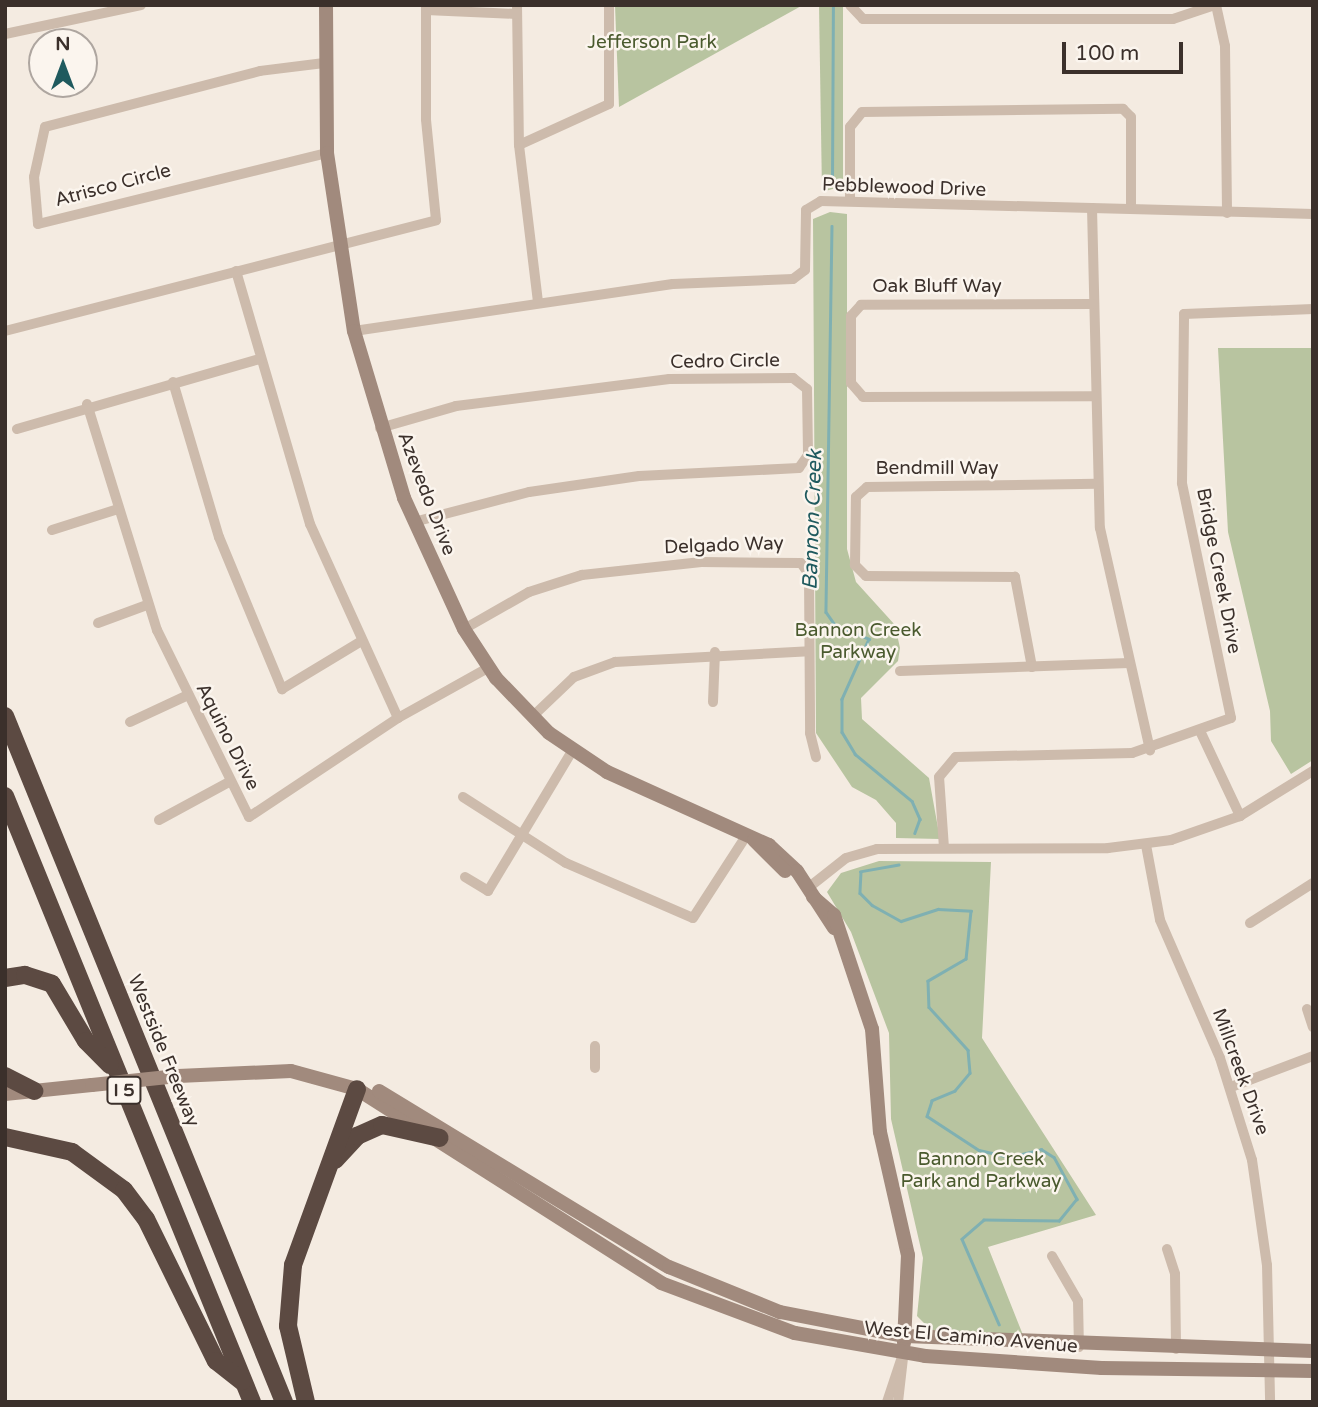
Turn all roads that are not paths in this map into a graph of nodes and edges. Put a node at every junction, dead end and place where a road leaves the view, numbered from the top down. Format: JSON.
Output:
{"nodes":[{"id":1,"x":141,"y":5,"type":"edge"},
{"id":2,"x":326,"y":5,"type":"edge"},
{"id":3,"x":609,"y":5,"type":"edge"},
{"id":4,"x":1215,"y":5,"type":"edge"},
{"id":5,"x":426,"y":7,"type":"edge"},
{"id":6,"x":516,"y":10,"type":"edge"},
{"id":7,"x":852,"y":10,"type":"edge"},
{"id":8,"x":5,"y":34,"type":"edge"},
{"id":9,"x":324,"y":63,"type":"junction"},
{"id":10,"x":519,"y":145,"type":"junction"},
{"id":11,"x":327,"y":153,"type":"junction"},
{"id":12,"x":850,"y":201,"type":"junction"},
{"id":13,"x":1092,"y":208,"type":"junction"},
{"id":14,"x":1132,"y":208,"type":"junction"},
{"id":15,"x":1227,"y":213,"type":"junction"},
{"id":16,"x":1313,"y":214,"type":"edge"},
{"id":17,"x":337,"y":244,"type":"junction"},
{"id":18,"x":236,"y":271,"type":"junction"},
{"id":19,"x":538,"y":302,"type":"junction"},
{"id":20,"x":1093,"y":303,"type":"junction"},
{"id":21,"x":1313,"y":309,"type":"edge"},
{"id":22,"x":5,"y":331,"type":"edge"},
{"id":23,"x":354,"y":331,"type":"junction"},
{"id":24,"x":260,"y":359,"type":"junction"},
{"id":25,"x":173,"y":382,"type":"junction"},
{"id":26,"x":1094,"y":396,"type":"junction"},
{"id":27,"x":87,"y":404,"type":"junction"},
{"id":28,"x":380,"y":428,"type":"junction"},
{"id":29,"x":17,"y":429,"type":"dead end"},
{"id":30,"x":1096,"y":484,"type":"junction"},
{"id":31,"x":115,"y":510,"type":"junction"},
{"id":32,"x":414,"y":522,"type":"junction"},
{"id":33,"x":52,"y":530,"type":"dead end"},
{"id":34,"x":147,"y":605,"type":"junction"},
{"id":35,"x":98,"y":623,"type":"dead end"},
{"id":36,"x":464,"y":629,"type":"junction"},
{"id":37,"x":360,"y":642,"type":"junction"},
{"id":38,"x":809,"y":651,"type":"junction"},
{"id":39,"x":715,"y":652,"type":"junction"},
{"id":40,"x":1129,"y":663,"type":"junction"},
{"id":41,"x":1032,"y":667,"type":"junction"},
{"id":42,"x":488,"y":668,"type":"junction"},
{"id":43,"x":900,"y":671,"type":"dead end"},
{"id":44,"x":186,"y":696,"type":"junction"},
{"id":45,"x":713,"y":702,"type":"dead end"},
{"id":46,"x":5,"y":716,"type":"edge"},
{"id":47,"x":532,"y":717,"type":"junction"},
{"id":48,"x":398,"y":718,"type":"junction"},
{"id":49,"x":130,"y":722,"type":"dead end"},
{"id":50,"x":1201,"y":733,"type":"junction"},
{"id":51,"x":1150,"y":750,"type":"junction"},
{"id":52,"x":572,"y":751,"type":"junction"},
{"id":53,"x":816,"y":757,"type":"dead end"},
{"id":54,"x":1313,"y":771,"type":"edge"},
{"id":55,"x":229,"y":782,"type":"junction"},
{"id":56,"x":5,"y":796,"type":"edge"},
{"id":57,"x":463,"y":797,"type":"dead end"},
{"id":58,"x":1240,"y":816,"type":"junction"},
{"id":59,"x":159,"y":820,"type":"dead end"},
{"id":60,"x":522,"y":835,"type":"junction"},
{"id":61,"x":750,"y":838,"type":"junction"},
{"id":62,"x":1146,"y":845,"type":"junction"},
{"id":63,"x":944,"y":848,"type":"junction"},
{"id":64,"x":465,"y":877,"type":"dead end"},
{"id":65,"x":1313,"y":883,"type":"edge"},
{"id":66,"x":808,"y":889,"type":"junction"},
{"id":67,"x":1250,"y":923,"type":"dead end"},
{"id":68,"x":5,"y":978,"type":"edge"},
{"id":69,"x":1307,"y":1009,"type":"dead end"},
{"id":70,"x":1313,"y":1027,"type":"edge"},
{"id":71,"x":595,"y":1046,"type":"dead end"},
{"id":72,"x":1313,"y":1056,"type":"edge"},
{"id":73,"x":595,"y":1068,"type":"dead end"},
{"id":74,"x":116,"y":1071,"type":"junction"},
{"id":75,"x":5,"y":1076,"type":"edge"},
{"id":76,"x":1231,"y":1087,"type":"junction"},
{"id":77,"x":357,"y":1089,"type":"junction"},
{"id":78,"x":34,"y":1091,"type":"junction"},
{"id":79,"x":5,"y":1094,"type":"edge"},
{"id":80,"x":5,"y":1136,"type":"edge"},
{"id":81,"x":440,"y":1138,"type":"junction"},
{"id":82,"x":330,"y":1165,"type":"junction"},
{"id":83,"x":1167,"y":1249,"type":"dead end"},
{"id":84,"x":1052,"y":1256,"type":"dead end"},
{"id":85,"x":905,"y":1336,"type":"junction"},
{"id":86,"x":1079,"y":1347,"type":"junction"},
{"id":87,"x":1176,"y":1350,"type":"junction"},
{"id":88,"x":1313,"y":1351,"type":"edge"},
{"id":89,"x":1269,"y":1352,"type":"junction"},
{"id":90,"x":903,"y":1354,"type":"junction"},
{"id":91,"x":1270,"y":1371,"type":"junction"},
{"id":92,"x":1313,"y":1371,"type":"edge"},
{"id":93,"x":245,"y":1384,"type":"junction"},
{"id":94,"x":252,"y":1402,"type":"edge"},
{"id":95,"x":284,"y":1402,"type":"edge"},
{"id":96,"x":306,"y":1402,"type":"edge"},
{"id":97,"x":887,"y":1402,"type":"edge"},
{"id":98,"x":898,"y":1402,"type":"edge"},
{"id":99,"x":1270,"y":1402,"type":"edge"}],
"edges":[{"from":1,"to":8,"type":"street"},
{"from":2,"to":9,"type":"main road","name":"Azevedo Drive"},
{"from":3,"to":10,"type":"street"},
{"from":4,"to":7,"type":"street"},
{"from":4,"to":15,"type":"street"},
{"from":5,"to":6,"type":"street"},
{"from":5,"to":17,"type":"street"},
{"from":6,"to":10,"type":"street"},
{"from":9,"to":11,"type":"main road","name":"Azevedo Drive"},
{"from":9,"to":11,"type":"street","name":"Atrisco Circle"},
{"from":10,"to":19,"type":"street"},
{"from":11,"to":17,"type":"main road","name":"Azevedo Drive"},
{"from":12,"to":13,"type":"street","name":"Pebblewood Drive"},
{"from":12,"to":14,"type":"street"},
{"from":12,"to":19,"type":"street","name":"Pebblewood Drive"},
{"from":13,"to":14,"type":"street","name":"Pebblewood Drive"},
{"from":13,"to":20,"type":"street"},
{"from":14,"to":15,"type":"street","name":"Pebblewood Drive"},
{"from":15,"to":16,"type":"street","name":"Pebblewood Drive"},
{"from":17,"to":18,"type":"street"},
{"from":17,"to":23,"type":"main road","name":"Azevedo Drive"},
{"from":18,"to":22,"type":"street"},
{"from":18,"to":24,"type":"street"},
{"from":19,"to":23,"type":"street","name":"Pebblewood Drive"},
{"from":20,"to":26,"type":"street"},
{"from":20,"to":26,"type":"street","name":"Oak Bluff Way"},
{"from":21,"to":50,"type":"street","name":"Bridge Creek Drive"},
{"from":23,"to":28,"type":"main road","name":"Azevedo Drive"},
{"from":24,"to":25,"type":"street"},
{"from":24,"to":37,"type":"street"},
{"from":25,"to":27,"type":"street"},
{"from":25,"to":37,"type":"street"},
{"from":26,"to":30,"type":"street"},
{"from":27,"to":29,"type":"street"},
{"from":27,"to":31,"type":"street","name":"Aquino Drive"},
{"from":28,"to":32,"type":"main road","name":"Azevedo Drive"},
{"from":28,"to":32,"type":"street","name":"Cedro Circle"},
{"from":30,"to":40,"type":"street"},
{"from":30,"to":41,"type":"street","name":"Bendmill Way"},
{"from":31,"to":33,"type":"street"},
{"from":31,"to":34,"type":"street","name":"Aquino Drive"},
{"from":32,"to":36,"type":"main road","name":"Azevedo Drive"},
{"from":34,"to":35,"type":"street"},
{"from":34,"to":44,"type":"street","name":"Aquino Drive"},
{"from":36,"to":38,"type":"street","name":"Delgado Way"},
{"from":36,"to":42,"type":"main road","name":"Azevedo Drive"},
{"from":37,"to":48,"type":"street"},
{"from":38,"to":39,"type":"street"},
{"from":38,"to":53,"type":"street","name":"Delgado Way"},
{"from":39,"to":45,"type":"street"},
{"from":39,"to":47,"type":"street"},
{"from":40,"to":41,"type":"street"},
{"from":40,"to":51,"type":"street"},
{"from":41,"to":43,"type":"street"},
{"from":42,"to":47,"type":"main road","name":"Azevedo Drive"},
{"from":42,"to":48,"type":"street","name":"Aquino Drive"},
{"from":44,"to":49,"type":"street"},
{"from":44,"to":55,"type":"street","name":"Aquino Drive"},
{"from":46,"to":95,"type":"highway","name":"Westside Freeway","number":"I 5"},
{"from":47,"to":52,"type":"main road","name":"Azevedo Drive"},
{"from":48,"to":55,"type":"street","name":"Aquino Drive"},
{"from":50,"to":51,"type":"street"},
{"from":50,"to":58,"type":"street"},
{"from":51,"to":63,"type":"street"},
{"from":52,"to":60,"type":"street"},
{"from":52,"to":61,"type":"main road","name":"Azevedo Drive"},
{"from":54,"to":58,"type":"street"},
{"from":55,"to":59,"type":"street"},
{"from":56,"to":74,"type":"highway","number":"I 5"},
{"from":57,"to":60,"type":"street"},
{"from":58,"to":62,"type":"street"},
{"from":60,"to":61,"type":"street"},
{"from":60,"to":64,"type":"street"},
{"from":61,"to":66,"type":"main road","name":"Azevedo Drive"},
{"from":62,"to":63,"type":"street"},
{"from":62,"to":76,"type":"street","name":"Millcreek Drive"},
{"from":63,"to":66,"type":"street"},
{"from":65,"to":67,"type":"street"},
{"from":66,"to":85,"type":"main road","name":"Azevedo Drive"},
{"from":68,"to":74,"type":"highway"},
{"from":69,"to":70,"type":"street"},
{"from":71,"to":73,"type":"street"},
{"from":72,"to":76,"type":"street"},
{"from":74,"to":93,"type":"highway","number":"I 5"},
{"from":75,"to":78,"type":"highway"},
{"from":76,"to":89,"type":"street","name":"Millcreek Drive"},
{"from":77,"to":78,"type":"main road","name":"West El Camino Avenue","bridge":true},
{"from":77,"to":81,"type":"main road","name":"West El Camino Avenue"},
{"from":77,"to":82,"type":"highway"},
{"from":77,"to":85,"type":"main road","name":"West El Camino Avenue"},
{"from":78,"to":79,"type":"main road","name":"West El Camino Avenue"},
{"from":80,"to":93,"type":"highway"},
{"from":81,"to":82,"type":"highway"},
{"from":81,"to":90,"type":"main road","name":"West El Camino Avenue"},
{"from":82,"to":96,"type":"highway"},
{"from":83,"to":87,"type":"street"},
{"from":84,"to":86,"type":"street"},
{"from":85,"to":86,"type":"main road","name":"West El Camino Avenue"},
{"from":85,"to":90,"type":"main road","name":"Azevedo Drive"},
{"from":86,"to":87,"type":"main road","name":"West El Camino Avenue"},
{"from":87,"to":89,"type":"main road","name":"West El Camino Avenue"},
{"from":88,"to":89,"type":"main road","name":"West El Camino Avenue"},
{"from":89,"to":91,"type":"street","name":"Millcreek Drive"},
{"from":90,"to":91,"type":"main road","name":"West El Camino Avenue"},
{"from":90,"to":97,"type":"street"},
{"from":90,"to":98,"type":"street"},
{"from":91,"to":92,"type":"main road","name":"West El Camino Avenue"},
{"from":91,"to":99,"type":"street","name":"Millcreek Drive"},
{"from":93,"to":94,"type":"highway","number":"I 5"}]}
